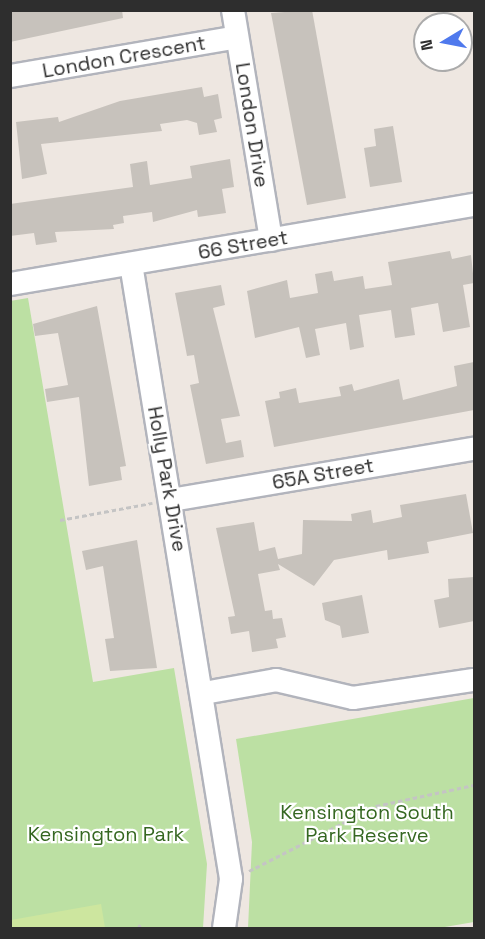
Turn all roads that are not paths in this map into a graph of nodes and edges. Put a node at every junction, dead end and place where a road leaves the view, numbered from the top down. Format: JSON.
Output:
{"nodes":[{"id":1,"x":233,"y":10,"type":"edge"},
{"id":2,"x":237,"y":37,"type":"junction"},
{"id":3,"x":10,"y":76,"type":"edge"},
{"id":4,"x":474,"y":205,"type":"edge"},
{"id":5,"x":271,"y":240,"type":"junction"},
{"id":6,"x":131,"y":264,"type":"junction"},
{"id":7,"x":10,"y":284,"type":"edge"},
{"id":8,"x":474,"y":448,"type":"edge"},
{"id":9,"x":171,"y":500,"type":"junction"},
{"id":10,"x":474,"y":680,"type":"edge"},
{"id":11,"x":204,"y":693,"type":"junction"},
{"id":12,"x":224,"y":928,"type":"edge"}],
"edges":[{"from":1,"to":2,"type":"street","name":"London Drive"},
{"from":2,"to":3,"type":"street","name":"London Crescent"},
{"from":2,"to":5,"type":"street","name":"London Drive"},
{"from":4,"to":5,"type":"street","name":"66 Street"},
{"from":5,"to":6,"type":"street","name":"66 Street"},
{"from":6,"to":7,"type":"street","name":"66 Street"},
{"from":6,"to":9,"type":"street","name":"Holly Park Drive"},
{"from":8,"to":9,"type":"street","name":"65A Street"},
{"from":9,"to":11,"type":"street","name":"Holly Park Drive"},
{"from":10,"to":11,"type":"street"},
{"from":11,"to":12,"type":"street","name":"Holly Park Drive"}]}
